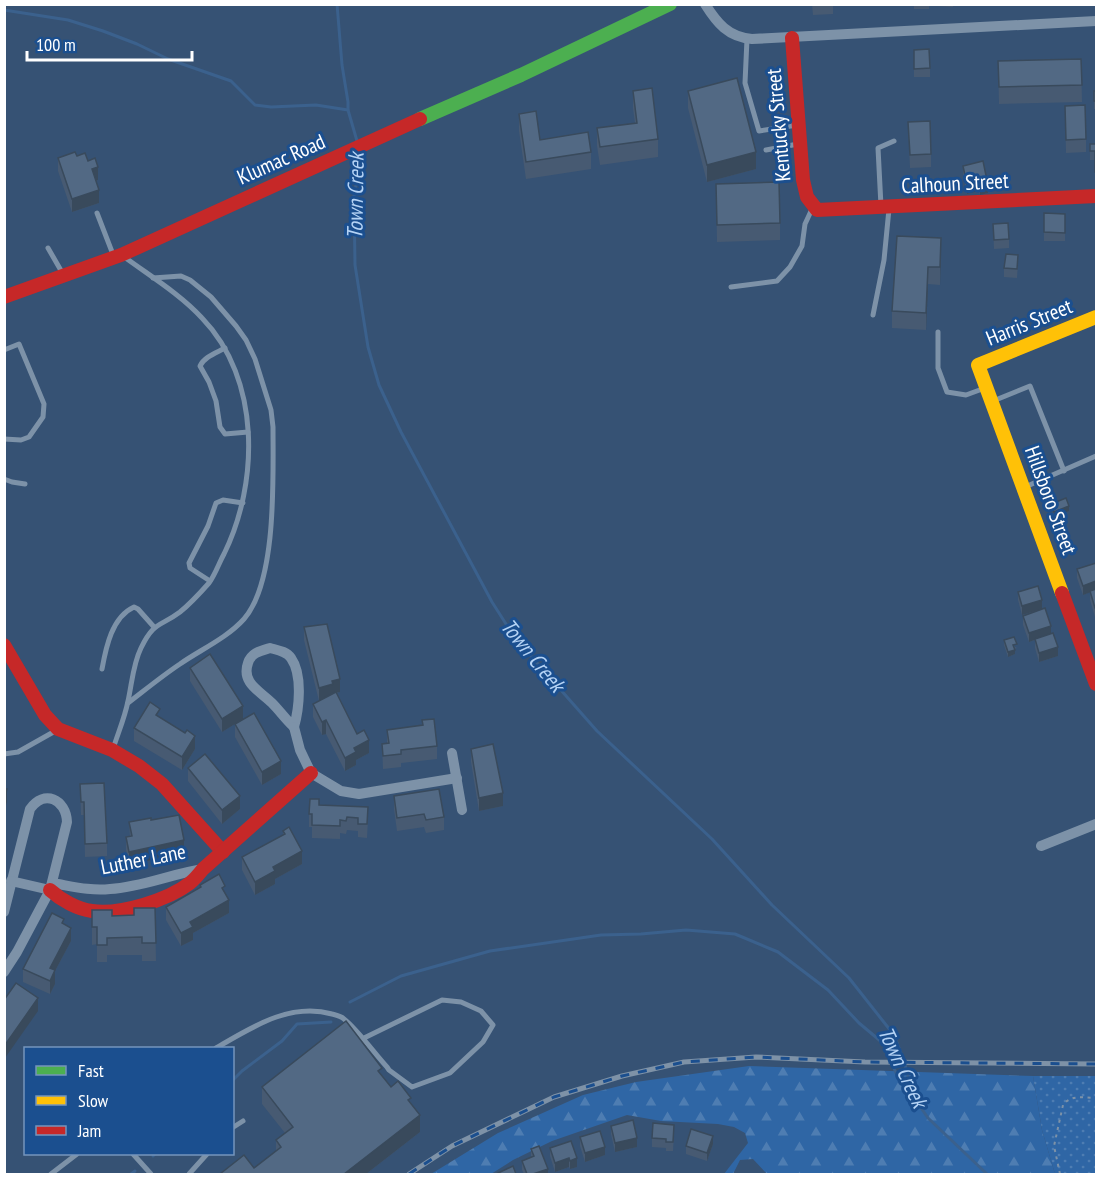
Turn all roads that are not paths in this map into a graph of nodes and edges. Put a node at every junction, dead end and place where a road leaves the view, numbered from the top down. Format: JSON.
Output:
{"nodes":[{"id":1,"x":670,"y":4,"type":"edge"},
{"id":2,"x":705,"y":4,"type":"edge"},
{"id":3,"x":1096,"y":21,"type":"edge"},
{"id":4,"x":792,"y":38,"type":"junction"},
{"id":5,"x":747,"y":39,"type":"junction"},
{"id":6,"x":799,"y":124,"type":"junction"},
{"id":7,"x":894,"y":141,"type":"dead end"},
{"id":8,"x":800,"y":144,"type":"junction"},
{"id":9,"x":766,"y":150,"type":"dead end"},
{"id":10,"x":1096,"y":196,"type":"edge"},
{"id":11,"x":885,"y":208,"type":"junction"},
{"id":12,"x":815,"y":209,"type":"junction"},
{"id":13,"x":97,"y":213,"type":"dead end"},
{"id":14,"x":48,"y":248,"type":"dead end"},
{"id":15,"x":118,"y":256,"type":"junction"},
{"id":16,"x":64,"y":276,"type":"junction"},
{"id":17,"x":153,"y":278,"type":"junction"},
{"id":18,"x":731,"y":287,"type":"dead end"},
{"id":19,"x":4,"y":297,"type":"edge"},
{"id":20,"x":873,"y":315,"type":"dead end"},
{"id":21,"x":1096,"y":317,"type":"edge"},
{"id":22,"x":938,"y":332,"type":"dead end"},
{"id":23,"x":225,"y":348,"type":"junction"},
{"id":24,"x":4,"y":350,"type":"edge"},
{"id":25,"x":978,"y":365,"type":"joint"},
{"id":26,"x":989,"y":394,"type":"junction"},
{"id":27,"x":248,"y":432,"type":"junction"},
{"id":28,"x":4,"y":439,"type":"edge"},
{"id":29,"x":1096,"y":456,"type":"edge"},
{"id":30,"x":1064,"y":471,"type":"junction"},
{"id":31,"x":4,"y":479,"type":"edge"},
{"id":32,"x":25,"y":484,"type":"dead end"},
{"id":33,"x":1024,"y":488,"type":"junction"},
{"id":34,"x":243,"y":503,"type":"junction"},
{"id":35,"x":210,"y":581,"type":"junction"},
{"id":36,"x":154,"y":627,"type":"junction"},
{"id":37,"x":4,"y":645,"type":"edge"},
{"id":38,"x":102,"y":669,"type":"dead end"},
{"id":39,"x":1096,"y":684,"type":"edge"},
{"id":40,"x":128,"y":703,"type":"junction"},
{"id":41,"x":294,"y":727,"type":"junction"},
{"id":42,"x":58,"y":729,"type":"junction"},
{"id":43,"x":112,"y":750,"type":"junction"},
{"id":44,"x":452,"y":753,"type":"dead end"},
{"id":45,"x":4,"y":754,"type":"edge"},
{"id":46,"x":311,"y":773,"type":"junction"},
{"id":47,"x":457,"y":778,"type":"junction"},
{"id":48,"x":462,"y":810,"type":"dead end"},
{"id":49,"x":1096,"y":824,"type":"edge"},
{"id":50,"x":1041,"y":846,"type":"dead end"},
{"id":51,"x":223,"y":852,"type":"junction"},
{"id":52,"x":202,"y":868,"type":"junction"},
{"id":53,"x":11,"y":881,"type":"junction"},
{"id":54,"x":50,"y":890,"type":"junction"},
{"id":55,"x":4,"y":912,"type":"edge"},
{"id":56,"x":5,"y":970,"type":"edge"},
{"id":57,"x":362,"y":1039,"type":"junction"},
{"id":58,"x":218,"y":1047,"type":"edge"},
{"id":59,"x":243,"y":1121,"type":"dead end"},
{"id":60,"x":234,"y":1127,"type":"edge"},
{"id":61,"x":76,"y":1155,"type":"edge"},
{"id":62,"x":134,"y":1155,"type":"edge"},
{"id":63,"x":206,"y":1155,"type":"edge"},
{"id":64,"x":51,"y":1174,"type":"edge"},
{"id":65,"x":151,"y":1174,"type":"edge"},
{"id":66,"x":189,"y":1174,"type":"edge"}],
"edges":[{"from":1,"to":15,"type":"street","name":"Klumac Road"},
{"from":2,"to":5,"type":"street"},
{"from":3,"to":4,"type":"street"},
{"from":4,"to":5,"type":"street"},
{"from":4,"to":6,"type":"street","name":"Kentucky Street"},
{"from":5,"to":6,"type":"lane"},
{"from":6,"to":8,"type":"street","name":"Kentucky Street"},
{"from":7,"to":11,"type":"lane"},
{"from":8,"to":9,"type":"lane"},
{"from":8,"to":12,"type":"street","name":"Kentucky Street"},
{"from":10,"to":11,"type":"street","name":"Calhoun Street"},
{"from":11,"to":12,"type":"street","name":"Calhoun Street"},
{"from":11,"to":20,"type":"lane"},
{"from":12,"to":18,"type":"lane"},
{"from":13,"to":15,"type":"lane"},
{"from":14,"to":16,"type":"lane"},
{"from":15,"to":16,"type":"street","name":"Klumac Road"},
{"from":15,"to":17,"type":"lane"},
{"from":16,"to":19,"type":"street","name":"Klumac Road"},
{"from":17,"to":23,"type":"lane"},
{"from":17,"to":40,"type":"lane"},
{"from":21,"to":25,"type":"street","name":"Harris Street"},
{"from":22,"to":26,"type":"lane"},
{"from":23,"to":27,"type":"lane"},
{"from":23,"to":27,"type":"lane"},
{"from":24,"to":28,"type":"lane"},
{"from":25,"to":26,"type":"street","name":"Hillsboro Street"},
{"from":26,"to":30,"type":"lane"},
{"from":26,"to":33,"type":"street","name":"Hillsboro Street"},
{"from":27,"to":34,"type":"lane"},
{"from":29,"to":30,"type":"lane"},
{"from":30,"to":33,"type":"lane"},
{"from":31,"to":32,"type":"lane"},
{"from":33,"to":39,"type":"street","name":"Hillsboro Street"},
{"from":34,"to":35,"type":"lane"},
{"from":34,"to":35,"type":"lane"},
{"from":35,"to":36,"type":"lane"},
{"from":36,"to":38,"type":"lane"},
{"from":36,"to":40,"type":"lane"},
{"from":37,"to":42,"type":"street"},
{"from":40,"to":43,"type":"lane"},
{"from":41,"to":41,"type":"street"},
{"from":41,"to":46,"type":"street"},
{"from":42,"to":43,"type":"street"},
{"from":42,"to":45,"type":"lane"},
{"from":43,"to":51,"type":"street"},
{"from":44,"to":47,"type":"street"},
{"from":46,"to":47,"type":"street"},
{"from":46,"to":51,"type":"street","name":"Luther Lane"},
{"from":47,"to":48,"type":"street"},
{"from":49,"to":50,"type":"street"},
{"from":51,"to":52,"type":"street","name":"Luther Lane"},
{"from":52,"to":54,"type":"street","name":"Luther Lane"},
{"from":52,"to":54,"type":"street","name":"Luther Lane"},
{"from":53,"to":54,"type":"street"},
{"from":53,"to":54,"type":"street"},
{"from":53,"to":55,"type":"street"},
{"from":54,"to":56,"type":"street"},
{"from":57,"to":57,"type":"lane"},
{"from":57,"to":58,"type":"lane"},
{"from":59,"to":60,"type":"lane"},
{"from":61,"to":64,"type":"lane"},
{"from":62,"to":65,"type":"lane"},
{"from":63,"to":66,"type":"lane"}]}
